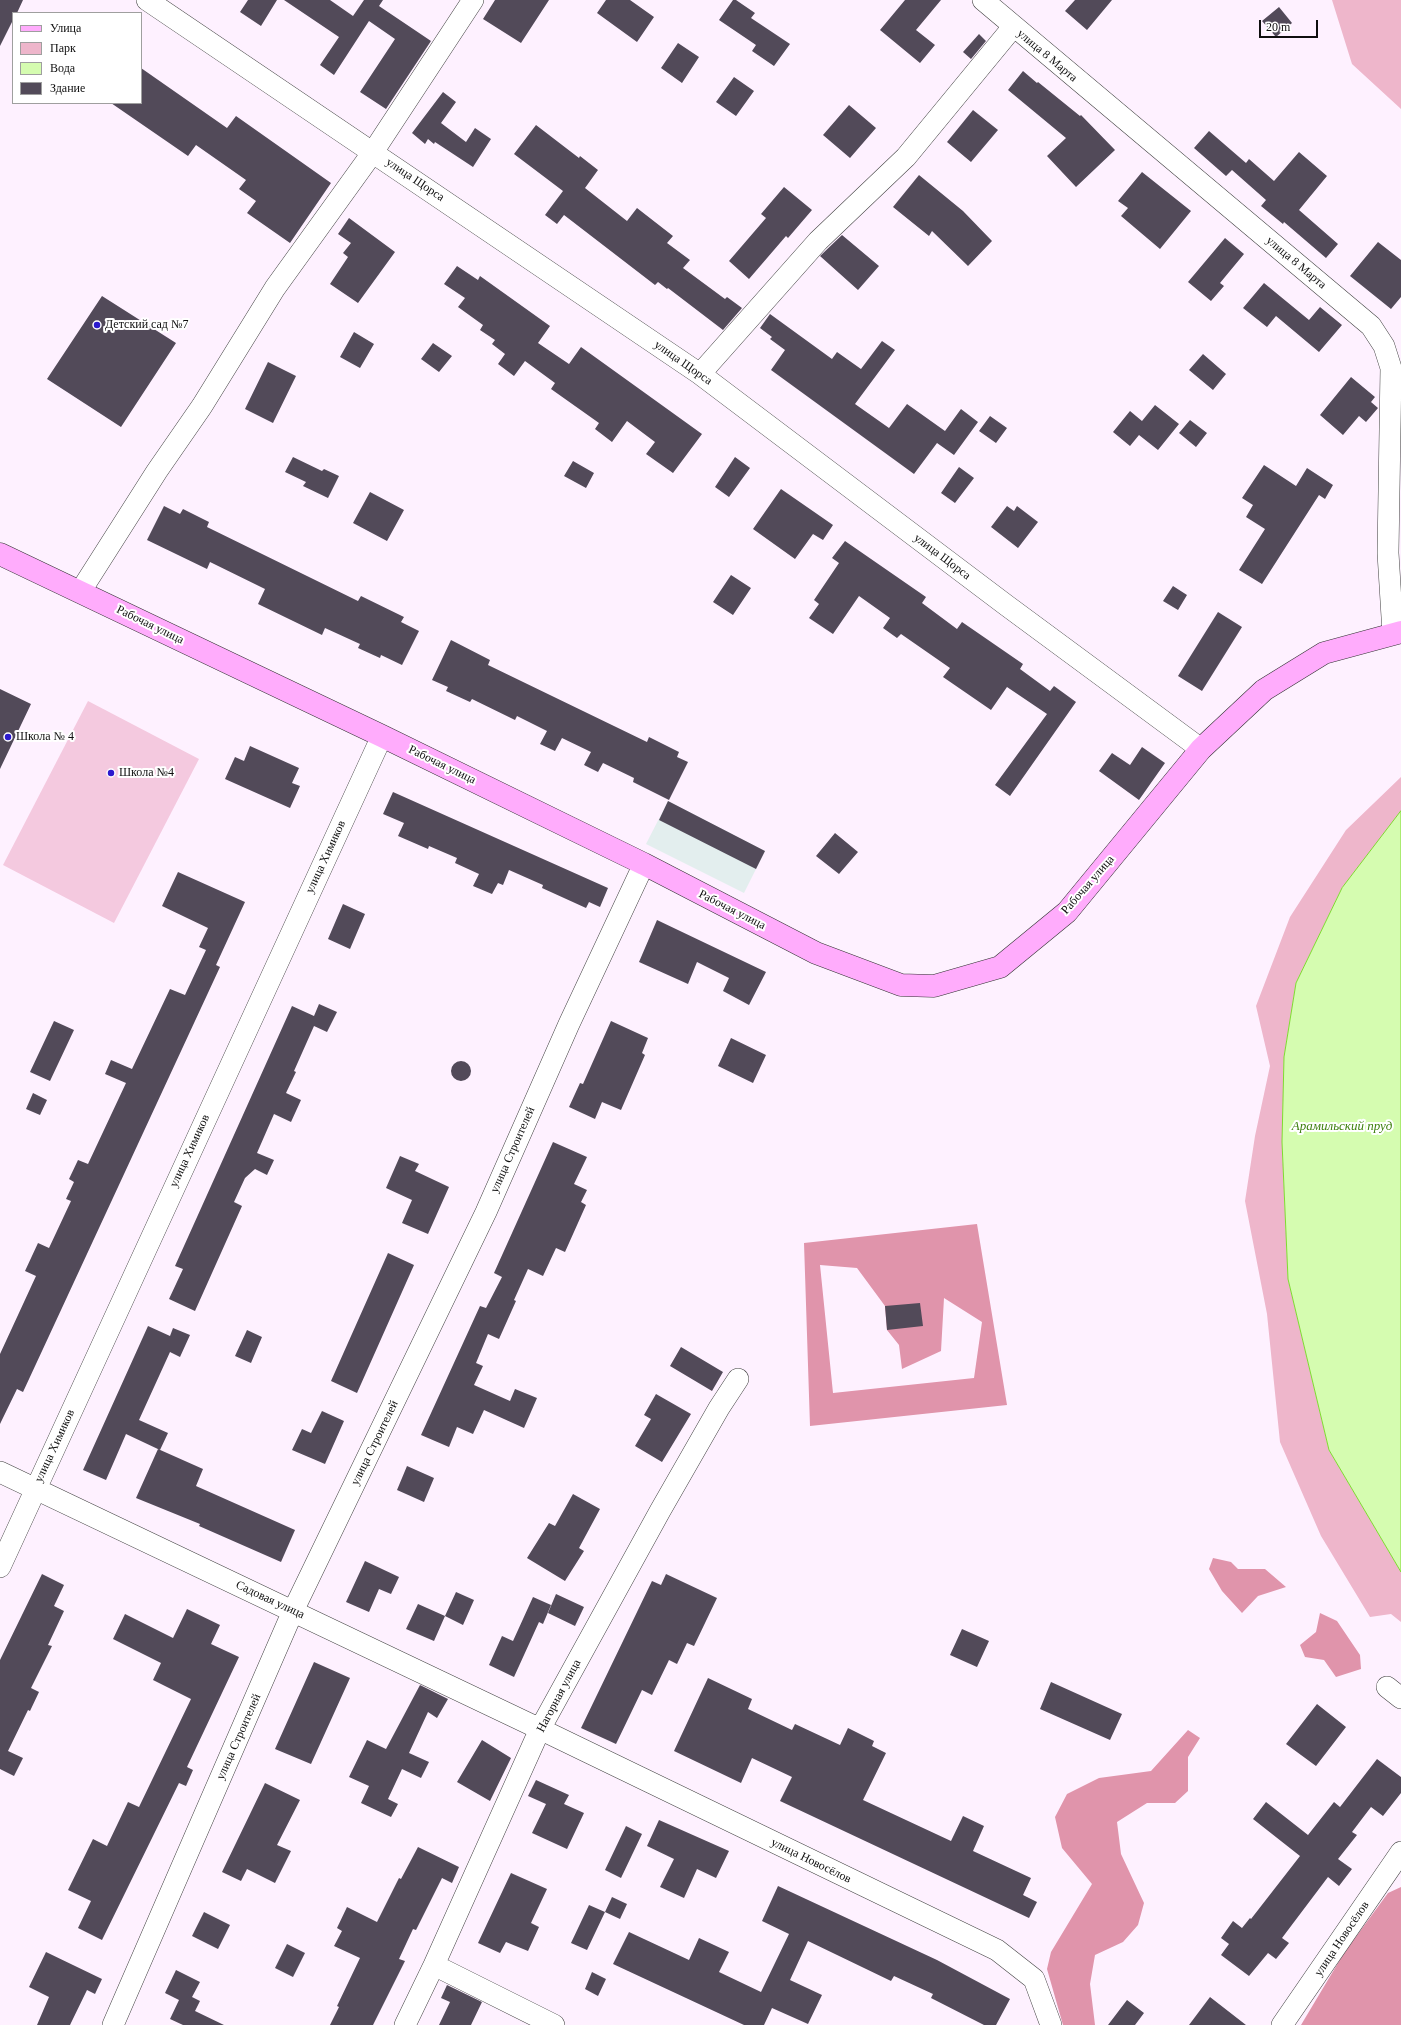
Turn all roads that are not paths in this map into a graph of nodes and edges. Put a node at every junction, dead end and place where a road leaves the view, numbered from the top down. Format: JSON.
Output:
{"nodes":[{"id":1,"x":147,"y":0,"type":"edge"},
{"id":2,"x":473,"y":0,"type":"edge"},
{"id":3,"x":982,"y":0,"type":"edge"},
{"id":4,"x":1013,"y":27,"type":"junction"},
{"id":5,"x":373,"y":152,"type":"junction"},
{"id":6,"x":700,"y":374,"type":"junction"},
{"id":7,"x":0,"y":554,"type":"edge"},
{"id":8,"x":80,"y":592,"type":"junction"},
{"id":9,"x":1397,"y":632,"type":"edge"},
{"id":10,"x":382,"y":736,"type":"junction"},
{"id":11,"x":1201,"y":749,"type":"junction"},
{"id":12,"x":644,"y":864,"type":"junction"},
{"id":13,"x":738,"y":1379,"type":"dead end"},
{"id":14,"x":0,"y":1472,"type":"edge"},
{"id":15,"x":35,"y":1489,"type":"junction"},
{"id":16,"x":0,"y":1567,"type":"edge"},
{"id":17,"x":293,"y":1611,"type":"junction"},
{"id":18,"x":540,"y":1729,"type":"junction"},
{"id":19,"x":1401,"y":1852,"type":"edge"},
{"id":20,"x":434,"y":1965,"type":"junction"},
{"id":21,"x":113,"y":2025,"type":"edge"},
{"id":22,"x":405,"y":2025,"type":"edge"},
{"id":23,"x":554,"y":2025,"type":"edge"},
{"id":24,"x":1051,"y":2025,"type":"edge"},
{"id":25,"x":1282,"y":2025,"type":"edge"}],
"edges":[{"from":1,"to":5,"type":"street","name":"улица Щорса"},
{"from":2,"to":5,"type":"street"},
{"from":3,"to":4,"type":"street","name":"улица 8 Марта"},
{"from":4,"to":6,"type":"street"},
{"from":4,"to":9,"type":"street","name":"улица 8 Марта"},
{"from":5,"to":6,"type":"street","name":"улица Щорса"},
{"from":5,"to":8,"type":"street"},
{"from":6,"to":11,"type":"street","name":"улица Щорса"},
{"from":7,"to":8,"type":"main road","name":"Рабочая улица"},
{"from":8,"to":10,"type":"main road","name":"Рабочая улица"},
{"from":9,"to":11,"type":"main road","name":"Рабочая улица"},
{"from":10,"to":12,"type":"main road","name":"Рабочая улица"},
{"from":10,"to":15,"type":"street","name":"улица Химиков"},
{"from":11,"to":12,"type":"main road","name":"Рабочая улица"},
{"from":12,"to":17,"type":"street","name":"улица Строителей"},
{"from":13,"to":18,"type":"street","name":"Нагорная улица"},
{"from":14,"to":15,"type":"street","name":"Садовая улица"},
{"from":15,"to":16,"type":"street","name":"улица Химиков"},
{"from":15,"to":17,"type":"street","name":"Садовая улица"},
{"from":17,"to":18,"type":"street","name":"Садовая улица"},
{"from":17,"to":21,"type":"street","name":"улица Строителей"},
{"from":18,"to":20,"type":"street","name":"Нагорная улица"},
{"from":18,"to":24,"type":"street","name":"улица Новосёлов"},
{"from":19,"to":25,"type":"street","name":"улица Новосёлов"},
{"from":20,"to":22,"type":"street","name":"Нагорная улица"},
{"from":20,"to":23,"type":"street"}]}
